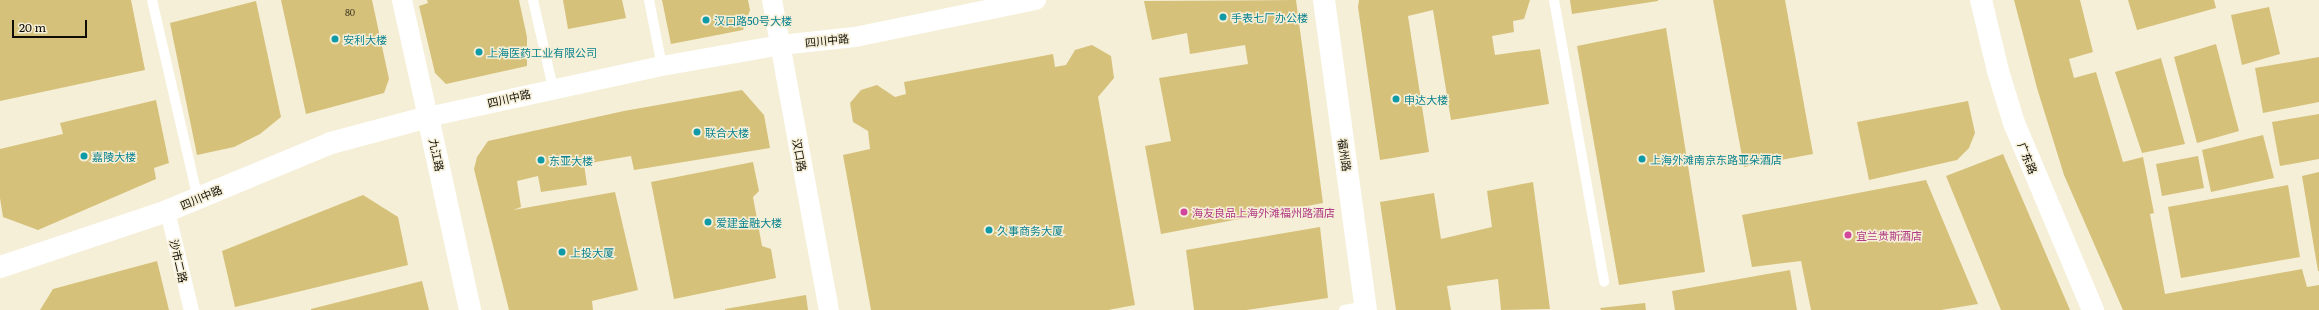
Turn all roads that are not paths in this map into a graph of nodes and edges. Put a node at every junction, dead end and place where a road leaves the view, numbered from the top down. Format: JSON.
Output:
{"nodes":[{"id":1,"x":152,"y":0,"type":"edge"},
{"id":2,"x":402,"y":0,"type":"edge"},
{"id":3,"x":534,"y":0,"type":"edge"},
{"id":4,"x":649,"y":0,"type":"edge"},
{"id":5,"x":772,"y":0,"type":"edge"},
{"id":6,"x":1036,"y":0,"type":"edge"},
{"id":7,"x":1324,"y":0,"type":"edge"},
{"id":8,"x":1554,"y":0,"type":"edge"},
{"id":9,"x":1981,"y":0,"type":"edge"},
{"id":10,"x":781,"y":45,"type":"junction"},
{"id":11,"x":662,"y":66,"type":"junction"},
{"id":12,"x":553,"y":88,"type":"junction"},
{"id":13,"x":428,"y":117,"type":"junction"},
{"id":14,"x":198,"y":198,"type":"junction"},
{"id":15,"x":167,"y":211,"type":"junction"},
{"id":16,"x":0,"y":267,"type":"edge"},
{"id":17,"x":1604,"y":282,"type":"dead end"},
{"id":18,"x":1366,"y":308,"type":"edge"},
{"id":19,"x":190,"y":310,"type":"edge"},
{"id":20,"x":470,"y":310,"type":"edge"},
{"id":21,"x":828,"y":310,"type":"edge"},
{"id":22,"x":1344,"y":310,"type":"edge"},
{"id":23,"x":2093,"y":310,"type":"edge"}],
"edges":[{"from":1,"to":14,"type":"lane"},
{"from":2,"to":13,"type":"street","name":"九江路"},
{"from":3,"to":12,"type":"lane"},
{"from":4,"to":11,"type":"lane"},
{"from":5,"to":10,"type":"street","name":"汉口路"},
{"from":6,"to":10,"type":"street","name":"四川中路"},
{"from":7,"to":18,"type":"street","name":"福州路"},
{"from":8,"to":17,"type":"lane"},
{"from":9,"to":23,"type":"street","name":"广东路"},
{"from":10,"to":11,"type":"street","name":"四川中路"},
{"from":10,"to":21,"type":"street","name":"汉口路"},
{"from":11,"to":12,"type":"street","name":"四川中路"},
{"from":12,"to":13,"type":"street","name":"四川中路"},
{"from":13,"to":14,"type":"street","name":"四川中路"},
{"from":13,"to":20,"type":"street","name":"九江路"},
{"from":14,"to":15,"type":"street","name":"四川中路"},
{"from":15,"to":16,"type":"street","name":"四川中路"},
{"from":15,"to":19,"type":"street","name":"沙市二路"},
{"from":18,"to":22,"type":"lane"}]}
